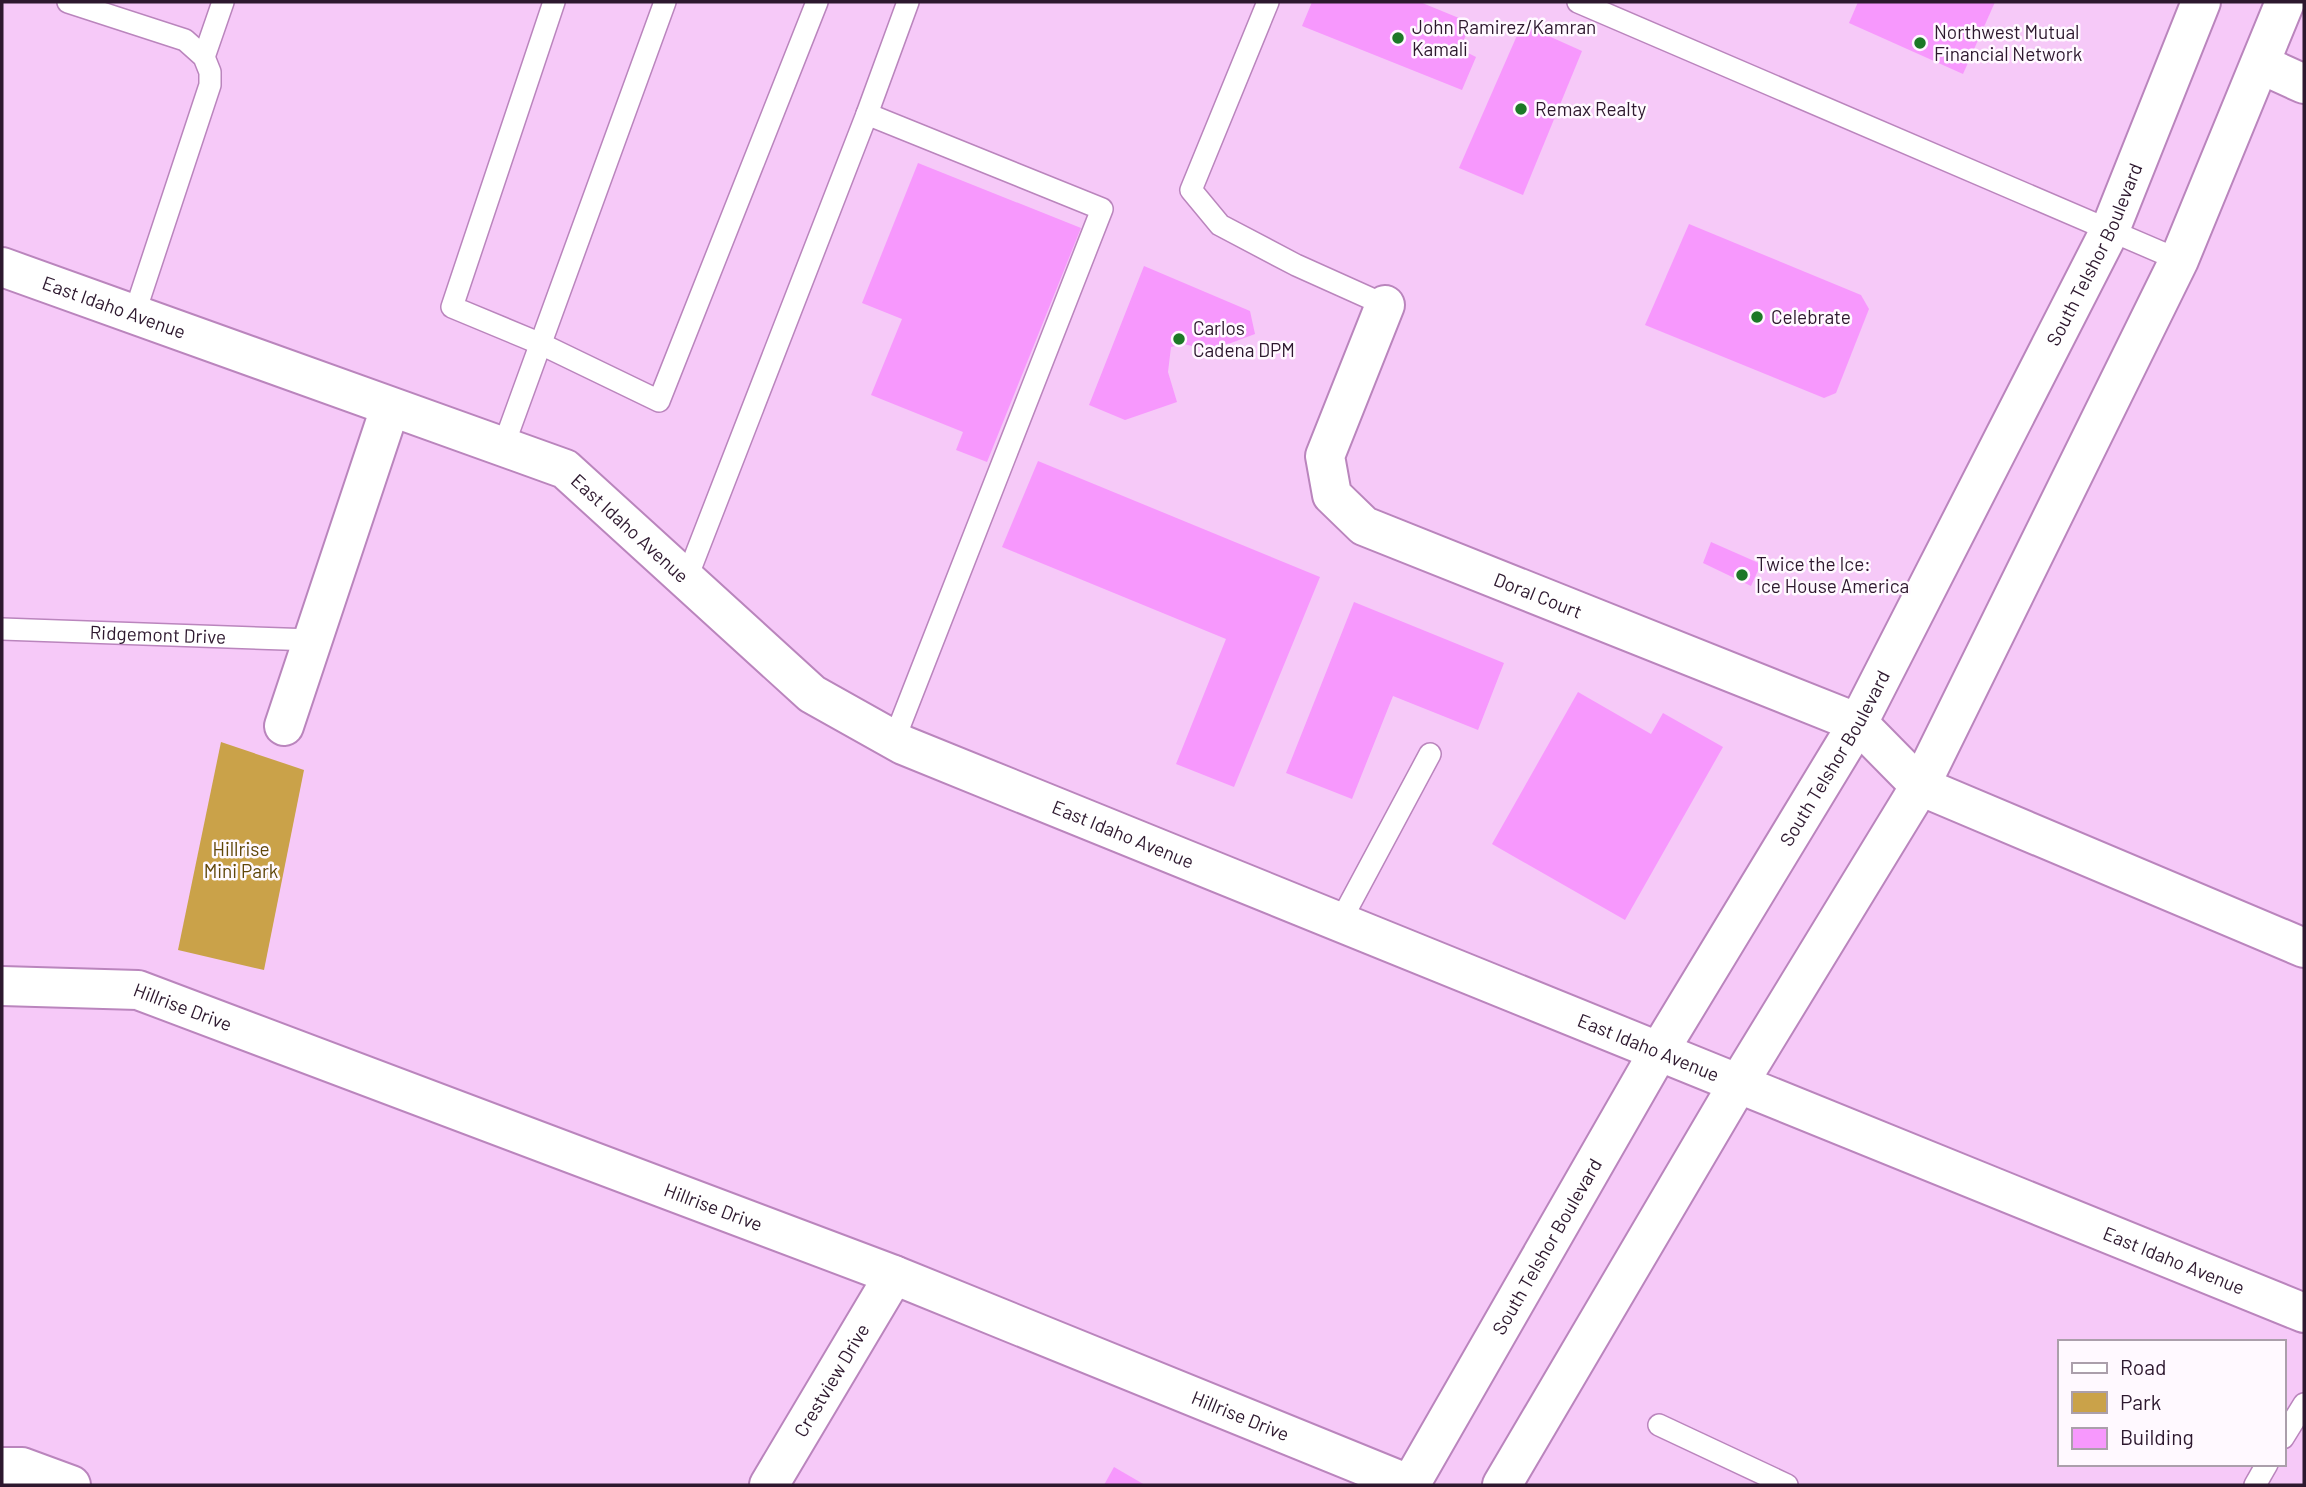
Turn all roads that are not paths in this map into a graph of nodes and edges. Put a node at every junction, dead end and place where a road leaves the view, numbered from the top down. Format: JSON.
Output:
{"nodes":[{"id":1,"x":68,"y":2,"type":"edge"},
{"id":2,"x":223,"y":2,"type":"edge"},
{"id":3,"x":554,"y":2,"type":"edge"},
{"id":4,"x":665,"y":2,"type":"edge"},
{"id":5,"x":817,"y":2,"type":"edge"},
{"id":6,"x":908,"y":2,"type":"edge"},
{"id":7,"x":1268,"y":2,"type":"edge"},
{"id":8,"x":1578,"y":2,"type":"edge"},
{"id":9,"x":2202,"y":2,"type":"edge"},
{"id":10,"x":2285,"y":2,"type":"edge"},
{"id":11,"x":204,"y":57,"type":"junction"},
{"id":12,"x":2260,"y":64,"type":"junction"},
{"id":13,"x":2304,"y":84,"type":"edge"},
{"id":14,"x":867,"y":114,"type":"junction"},
{"id":15,"x":2110,"y":230,"type":"junction"},
{"id":16,"x":2179,"y":260,"type":"junction"},
{"id":17,"x":2,"y":267,"type":"edge"},
{"id":18,"x":1385,"y":305,"type":"joint"},
{"id":19,"x":134,"y":315,"type":"junction"},
{"id":20,"x":541,"y":344,"type":"junction"},
{"id":21,"x":390,"y":408,"type":"junction"},
{"id":22,"x":503,"y":447,"type":"junction"},
{"id":23,"x":686,"y":580,"type":"junction"},
{"id":24,"x":2,"y":629,"type":"edge"},
{"id":25,"x":313,"y":640,"type":"junction"},
{"id":26,"x":1858,"y":723,"type":"junction"},
{"id":27,"x":284,"y":726,"type":"dead end"},
{"id":28,"x":894,"y":740,"type":"junction"},
{"id":29,"x":1430,"y":754,"type":"dead end"},
{"id":30,"x":1920,"y":786,"type":"junction"},
{"id":31,"x":1340,"y":922,"type":"junction"},
{"id":32,"x":2304,"y":948,"type":"edge"},
{"id":33,"x":2,"y":986,"type":"edge"},
{"id":34,"x":1659,"y":1051,"type":"junction"},
{"id":35,"x":1738,"y":1084,"type":"junction"},
{"id":36,"x":894,"y":1275,"type":"junction"},
{"id":37,"x":2304,"y":1313,"type":"edge"},
{"id":38,"x":2304,"y":1404,"type":"edge"},
{"id":39,"x":1659,"y":1425,"type":"dead end"},
{"id":40,"x":2285,"y":1435,"type":"edge"},
{"id":41,"x":2266,"y":1466,"type":"edge"},
{"id":42,"x":2,"y":1467,"type":"edge"},
{"id":43,"x":1505,"y":1484,"type":"edge"},
{"id":44,"x":71,"y":1485,"type":"edge"},
{"id":45,"x":769,"y":1485,"type":"edge"},
{"id":46,"x":1410,"y":1485,"type":"edge"},
{"id":47,"x":1787,"y":1485,"type":"edge"},
{"id":48,"x":2255,"y":1485,"type":"edge"}],
"edges":[{"from":1,"to":11,"type":"lane"},
{"from":2,"to":11,"type":"lane"},
{"from":3,"to":20,"type":"lane"},
{"from":4,"to":20,"type":"lane"},
{"from":5,"to":20,"type":"lane"},
{"from":6,"to":14,"type":"lane"},
{"from":7,"to":18,"type":"lane"},
{"from":8,"to":15,"type":"lane"},
{"from":9,"to":15,"type":"street","name":"South Telshor Boulevard"},
{"from":10,"to":12,"type":"street"},
{"from":11,"to":19,"type":"lane"},
{"from":12,"to":13,"type":"street"},
{"from":12,"to":16,"type":"street"},
{"from":14,"to":23,"type":"lane"},
{"from":14,"to":28,"type":"lane"},
{"from":15,"to":16,"type":"lane"},
{"from":15,"to":26,"type":"street","name":"South Telshor Boulevard"},
{"from":16,"to":30,"type":"street"},
{"from":17,"to":19,"type":"street","name":"East Idaho Avenue"},
{"from":18,"to":26,"type":"street","name":"Doral Court"},
{"from":19,"to":21,"type":"street","name":"East Idaho Avenue"},
{"from":20,"to":22,"type":"lane"},
{"from":21,"to":22,"type":"street","name":"East Idaho Avenue"},
{"from":21,"to":25,"type":"street"},
{"from":22,"to":23,"type":"street","name":"East Idaho Avenue"},
{"from":23,"to":28,"type":"street","name":"East Idaho Avenue"},
{"from":24,"to":25,"type":"lane","name":"Ridgemont Drive"},
{"from":25,"to":27,"type":"street"},
{"from":26,"to":30,"type":"street","name":"Doral Court"},
{"from":26,"to":34,"type":"street","name":"South Telshor Boulevard"},
{"from":28,"to":31,"type":"street","name":"East Idaho Avenue"},
{"from":29,"to":31,"type":"lane"},
{"from":30,"to":32,"type":"street"},
{"from":30,"to":35,"type":"street"},
{"from":31,"to":34,"type":"street","name":"East Idaho Avenue"},
{"from":33,"to":36,"type":"street","name":"Hillrise Drive"},
{"from":34,"to":35,"type":"street","name":"East Idaho Avenue"},
{"from":34,"to":46,"type":"street","name":"South Telshor Boulevard"},
{"from":35,"to":37,"type":"street","name":"East Idaho Avenue"},
{"from":35,"to":43,"type":"street"},
{"from":36,"to":45,"type":"street","name":"Crestview Drive"},
{"from":36,"to":46,"type":"street","name":"Hillrise Drive"},
{"from":38,"to":40,"type":"lane"},
{"from":39,"to":47,"type":"lane"},
{"from":41,"to":48,"type":"lane"},
{"from":42,"to":44,"type":"street"}]}
